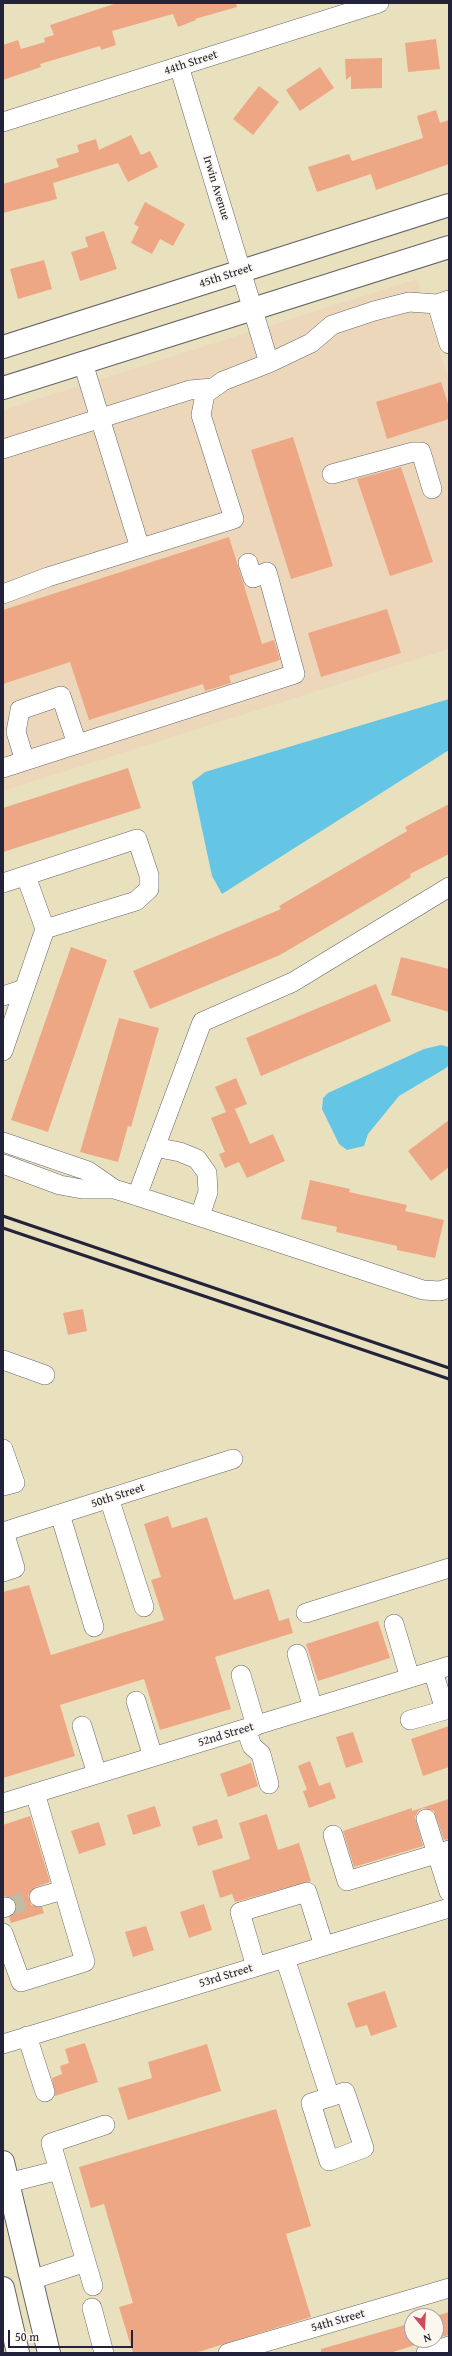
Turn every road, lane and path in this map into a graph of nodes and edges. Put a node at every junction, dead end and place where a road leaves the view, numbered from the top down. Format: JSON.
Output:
{"nodes":[{"id":1,"x":379,"y":3,"type":"edge"},
{"id":2,"x":179,"y":66,"type":"junction"},
{"id":3,"x":3,"y":122,"type":"edge"},
{"id":4,"x":449,"y":205,"type":"edge"},
{"id":5,"x":449,"y":247,"type":"edge"},
{"id":6,"x":241,"y":271,"type":"junction"},
{"id":7,"x":443,"y":302,"type":"edge"},
{"id":8,"x":252,"y":310,"type":"junction"},
{"id":9,"x":449,"y":344,"type":"edge"},
{"id":10,"x":3,"y":347,"type":"edge"},
{"id":11,"x":82,"y":363,"type":"junction"},
{"id":12,"x":269,"y":364,"type":"junction"},
{"id":13,"x":3,"y":388,"type":"edge"},
{"id":14,"x":213,"y":388,"type":"junction"},
{"id":15,"x":100,"y":418,"type":"junction"},
{"id":16,"x":3,"y":449,"type":"edge"},
{"id":17,"x":332,"y":474,"type":"dead end"},
{"id":18,"x":432,"y":489,"type":"dead end"},
{"id":19,"x":140,"y":548,"type":"junction"},
{"id":20,"x":248,"y":563,"type":"dead end"},
{"id":21,"x":3,"y":594,"type":"edge"},
{"id":22,"x":77,"y":744,"type":"junction"},
{"id":23,"x":25,"y":761,"type":"junction"},
{"id":24,"x":3,"y":768,"type":"edge"},
{"id":25,"x":26,"y":876,"type":"junction"},
{"id":26,"x":3,"y":883,"type":"edge"},
{"id":27,"x":449,"y":887,"type":"edge"},
{"id":28,"x":45,"y":929,"type":"junction"},
{"id":29,"x":24,"y":989,"type":"junction"},
{"id":30,"x":3,"y":996,"type":"edge"},
{"id":31,"x":4,"y":1047,"type":"edge"},
{"id":32,"x":3,"y":1142,"type":"edge"},
{"id":33,"x":155,"y":1147,"type":"junction"},
{"id":34,"x":3,"y":1164,"type":"edge"},
{"id":35,"x":68,"y":1165,"type":"junction"},
{"id":36,"x":60,"y":1185,"type":"junction"},
{"id":37,"x":114,"y":1189,"type":"junction"},
{"id":38,"x":137,"y":1196,"type":"junction"},
{"id":39,"x":200,"y":1216,"type":"junction"},
{"id":40,"x":449,"y":1288,"type":"edge"},
{"id":41,"x":3,"y":1360,"type":"edge"},
{"id":42,"x":45,"y":1375,"type":"dead end"},
{"id":43,"x":3,"y":1449,"type":"edge"},
{"id":44,"x":233,"y":1459,"type":"dead end"},
{"id":45,"x":3,"y":1486,"type":"edge"},
{"id":46,"x":109,"y":1498,"type":"junction"},
{"id":47,"x":60,"y":1514,"type":"junction"},
{"id":48,"x":3,"y":1532,"type":"edge"},
{"id":49,"x":449,"y":1568,"type":"edge"},
{"id":50,"x":3,"y":1572,"type":"edge"},
{"id":51,"x":144,"y":1607,"type":"dead end"},
{"id":52,"x":306,"y":1613,"type":"dead end"},
{"id":53,"x":394,"y":1624,"type":"dead end"},
{"id":54,"x":94,"y":1627,"type":"dead end"},
{"id":55,"x":297,"y":1654,"type":"dead end"},
{"id":56,"x":441,"y":1669,"type":"edge"},
{"id":57,"x":241,"y":1675,"type":"dead end"},
{"id":58,"x":410,"y":1678,"type":"junction"},
{"id":59,"x":136,"y":1701,"type":"dead end"},
{"id":60,"x":313,"y":1708,"type":"junction"},
{"id":61,"x":447,"y":1709,"type":"edge"},
{"id":62,"x":410,"y":1720,"type":"dead end"},
{"id":63,"x":82,"y":1726,"type":"dead end"},
{"id":64,"x":251,"y":1727,"type":"junction"},
{"id":65,"x":153,"y":1757,"type":"junction"},
{"id":66,"x":97,"y":1774,"type":"junction"},
{"id":67,"x":269,"y":1784,"type":"dead end"},
{"id":68,"x":35,"y":1793,"type":"junction"},
{"id":69,"x":3,"y":1803,"type":"edge"},
{"id":70,"x":426,"y":1819,"type":"dead end"},
{"id":71,"x":333,"y":1835,"type":"dead end"},
{"id":72,"x":443,"y":1852,"type":"edge"},
{"id":73,"x":64,"y":1890,"type":"junction"},
{"id":74,"x":449,"y":1892,"type":"edge"},
{"id":75,"x":39,"y":1897,"type":"tunnel mouth"},
{"id":76,"x":449,"y":1908,"type":"edge"},
{"id":77,"x":3,"y":1933,"type":"edge"},
{"id":78,"x":324,"y":1946,"type":"junction"},
{"id":79,"x":285,"y":1958,"type":"junction"},
{"id":80,"x":256,"y":1967,"type":"junction"},
{"id":81,"x":28,"y":2036,"type":"junction"},
{"id":82,"x":3,"y":2044,"type":"edge"},
{"id":83,"x":45,"y":2092,"type":"dead end"},
{"id":84,"x":330,"y":2096,"type":"dead end"},
{"id":85,"x":105,"y":2125,"type":"dead end"},
{"id":86,"x":3,"y":2162,"type":"edge"},
{"id":87,"x":59,"y":2170,"type":"junction"},
{"id":88,"x":8,"y":2184,"type":"junction"},
{"id":89,"x":86,"y":2262,"type":"junction"},
{"id":90,"x":31,"y":2280,"type":"junction"},
{"id":91,"x":93,"y":2286,"type":"dead end"},
{"id":92,"x":3,"y":2288,"type":"edge"},
{"id":93,"x":449,"y":2288,"type":"edge"},
{"id":94,"x":92,"y":2308,"type":"dead end"},
{"id":95,"x":449,"y":2346,"type":"edge"},
{"id":96,"x":18,"y":2353,"type":"edge"},
{"id":97,"x":49,"y":2353,"type":"edge"},
{"id":98,"x":104,"y":2353,"type":"edge"},
{"id":99,"x":228,"y":2353,"type":"edge"},
{"id":100,"x":426,"y":2353,"type":"edge"}],
"edges":[{"from":1,"to":2,"type":"street","name":"44th Street"},
{"from":2,"to":3,"type":"street","name":"44th Street"},
{"from":2,"to":6,"type":"street","name":"Irwin Avenue"},
{"from":4,"to":6,"type":"main road","name":"45th Street"},
{"from":5,"to":8,"type":"main road"},
{"from":6,"to":8,"type":"street","name":"Irwin Avenue"},
{"from":6,"to":10,"type":"main road","name":"45th Street"},
{"from":7,"to":9,"type":"street"},
{"from":7,"to":12,"type":"street"},
{"from":8,"to":11,"type":"main road"},
{"from":8,"to":12,"type":"street","name":"Irwin Avenue"},
{"from":11,"to":13,"type":"main road"},
{"from":11,"to":15,"type":"street"},
{"from":12,"to":14,"type":"street"},
{"from":14,"to":15,"type":"street"},
{"from":14,"to":19,"type":"street"},
{"from":15,"to":16,"type":"street"},
{"from":15,"to":19,"type":"street"},
{"from":17,"to":18,"type":"street"},
{"from":19,"to":21,"type":"street"},
{"from":20,"to":22,"type":"street"},
{"from":22,"to":23,"type":"street"},
{"from":22,"to":23,"type":"street"},
{"from":23,"to":24,"type":"street"},
{"from":25,"to":26,"type":"street"},
{"from":25,"to":28,"type":"street"},
{"from":25,"to":28,"type":"street"},
{"from":27,"to":33,"type":"street"},
{"from":28,"to":29,"type":"street"},
{"from":29,"to":30,"type":"street"},
{"from":29,"to":31,"type":"street"},
{"from":32,"to":35,"type":"street"},
{"from":33,"to":38,"type":"street"},
{"from":33,"to":39,"type":"street"},
{"from":34,"to":36,"type":"street"},
{"from":35,"to":36,"type":"street"},
{"from":35,"to":37,"type":"street"},
{"from":36,"to":37,"type":"street"},
{"from":37,"to":38,"type":"street"},
{"from":38,"to":39,"type":"street"},
{"from":39,"to":40,"type":"street"},
{"from":41,"to":42,"type":"street"},
{"from":43,"to":45,"type":"street"},
{"from":44,"to":46,"type":"street","name":"50th Street"},
{"from":46,"to":47,"type":"street","name":"50th Street"},
{"from":46,"to":51,"type":"street"},
{"from":47,"to":48,"type":"street","name":"50th Street"},
{"from":47,"to":54,"type":"street"},
{"from":48,"to":50,"type":"street"},
{"from":49,"to":52,"type":"street"},
{"from":53,"to":58,"type":"street"},
{"from":55,"to":60,"type":"street"},
{"from":56,"to":58,"type":"street","name":"52nd Street"},
{"from":56,"to":61,"type":"street"},
{"from":57,"to":64,"type":"street"},
{"from":58,"to":60,"type":"street","name":"52nd Street"},
{"from":59,"to":65,"type":"street"},
{"from":60,"to":64,"type":"street","name":"52nd Street"},
{"from":61,"to":62,"type":"street"},
{"from":63,"to":66,"type":"street"},
{"from":64,"to":65,"type":"street","name":"52nd Street"},
{"from":64,"to":67,"type":"street"},
{"from":65,"to":66,"type":"street","name":"52nd Street"},
{"from":66,"to":68,"type":"street","name":"52nd Street"},
{"from":68,"to":69,"type":"street","name":"52nd Street"},
{"from":68,"to":73,"type":"street"},
{"from":70,"to":72,"type":"street"},
{"from":71,"to":72,"type":"street"},
{"from":72,"to":74,"type":"street"},
{"from":73,"to":75,"type":"street"},
{"from":73,"to":77,"type":"street"},
{"from":76,"to":78,"type":"street","name":"53rd Street"},
{"from":78,"to":79,"type":"street","name":"53rd Street"},
{"from":78,"to":80,"type":"street"},
{"from":79,"to":80,"type":"street","name":"53rd Street"},
{"from":79,"to":84,"type":"street"},
{"from":80,"to":81,"type":"street","name":"53rd Street"},
{"from":81,"to":82,"type":"street","name":"53rd Street"},
{"from":81,"to":83,"type":"street"},
{"from":85,"to":87,"type":"street"},
{"from":86,"to":88,"type":"main road"},
{"from":87,"to":88,"type":"street"},
{"from":87,"to":89,"type":"street"},
{"from":88,"to":90,"type":"main road"},
{"from":89,"to":90,"type":"street"},
{"from":89,"to":91,"type":"street"},
{"from":90,"to":97,"type":"main road"},
{"from":92,"to":96,"type":"main road"},
{"from":93,"to":99,"type":"street","name":"54th Street"},
{"from":94,"to":98,"type":"street"},
{"from":95,"to":100,"type":"street"}]}
